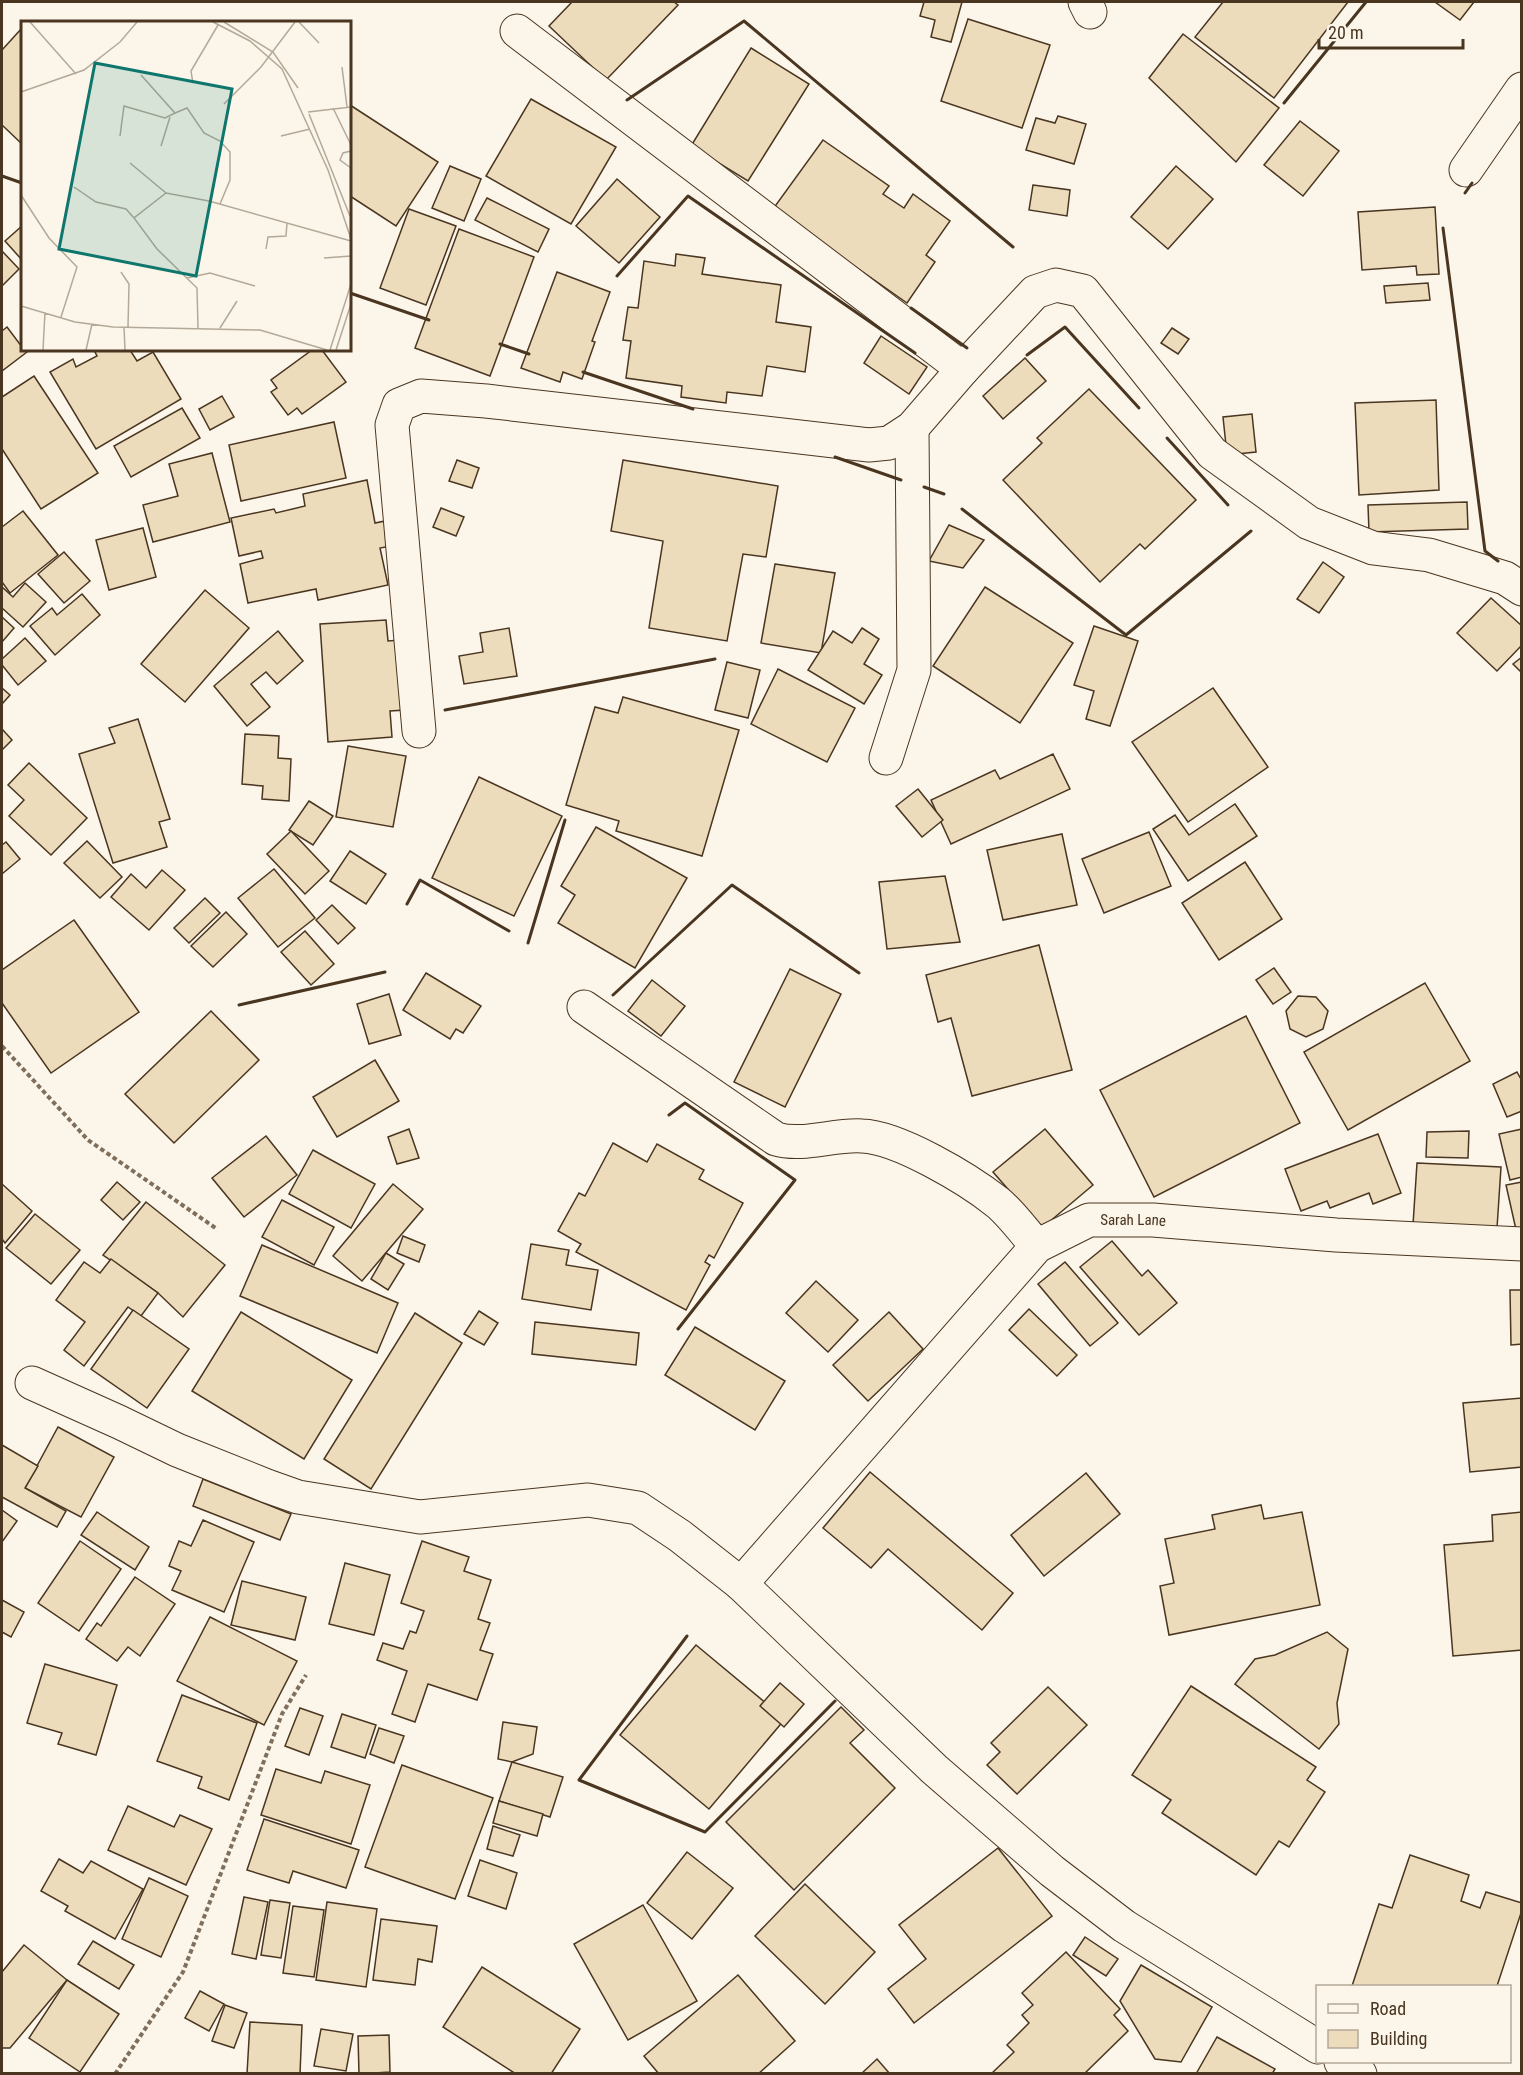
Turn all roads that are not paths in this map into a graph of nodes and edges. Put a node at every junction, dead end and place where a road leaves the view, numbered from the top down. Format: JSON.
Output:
{"nodes":[{"id":1,"x":517,"y":32,"type":"dead end"},
{"id":2,"x":1521,"y":89,"type":"edge"},
{"id":3,"x":1466,"y":170,"type":"dead end"},
{"id":4,"x":963,"y":369,"type":"junction"},
{"id":5,"x":912,"y":428,"type":"junction"},
{"id":6,"x":1521,"y":590,"type":"edge"},
{"id":7,"x":418,"y":731,"type":"dead end"},
{"id":8,"x":886,"y":758,"type":"dead end"},
{"id":9,"x":584,"y":1007,"type":"dead end"},
{"id":10,"x":1521,"y":1244,"type":"edge"},
{"id":11,"x":1037,"y":1246,"type":"junction"},
{"id":12,"x":32,"y":1383,"type":"dead end"},
{"id":13,"x":741,"y":1584,"type":"junction"},
{"id":14,"x":1316,"y":2046,"type":"edge"},
{"id":15,"x":1344,"y":2063,"type":"edge"},
{"id":16,"x":1360,"y":2073,"type":"edge"}],
"edges":[{"from":1,"to":4,"type":"street"},
{"from":2,"to":3,"type":"street"},
{"from":4,"to":5,"type":"street"},
{"from":4,"to":6,"type":"street"},
{"from":5,"to":7,"type":"street"},
{"from":5,"to":8,"type":"street"},
{"from":9,"to":11,"type":"street"},
{"from":10,"to":11,"type":"street","name":"Sarah Lane"},
{"from":11,"to":13,"type":"street","name":"Sarah Lane"},
{"from":12,"to":13,"type":"street"},
{"from":13,"to":14,"type":"street"},
{"from":15,"to":16,"type":"street"}]}
